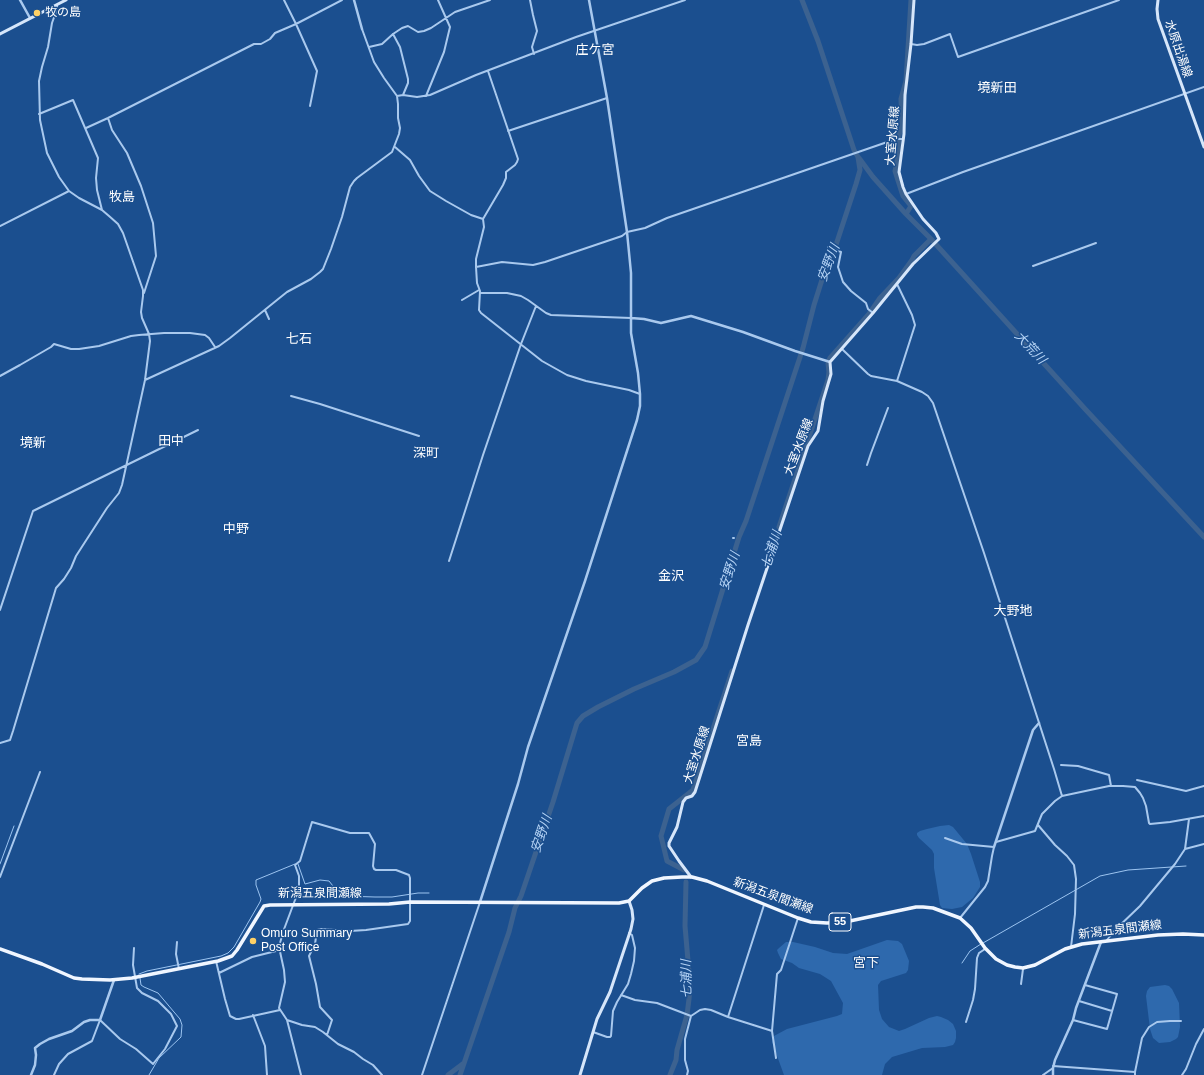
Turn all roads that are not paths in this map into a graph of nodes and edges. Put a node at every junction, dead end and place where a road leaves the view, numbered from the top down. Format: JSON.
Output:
{"nodes":[{"id":1,"x":20,"y":0,"type":"edge"},
{"id":2,"x":66,"y":0,"type":"edge"},
{"id":3,"x":284,"y":0,"type":"edge"},
{"id":4,"x":342,"y":0,"type":"edge"},
{"id":5,"x":354,"y":0,"type":"edge"},
{"id":6,"x":438,"y":0,"type":"edge"},
{"id":7,"x":490,"y":0,"type":"edge"},
{"id":8,"x":530,"y":0,"type":"edge"},
{"id":9,"x":589,"y":0,"type":"edge"},
{"id":10,"x":685,"y":0,"type":"edge"},
{"id":11,"x":914,"y":0,"type":"edge"},
{"id":12,"x":1119,"y":0,"type":"edge"},
{"id":13,"x":1158,"y":0,"type":"edge"},
{"id":14,"x":62,"y":1,"type":"edge"},
{"id":15,"x":56,"y":5,"type":"junction"},
{"id":16,"x":30,"y":18,"type":"junction"},
{"id":17,"x":446,"y":18,"type":"junction"},
{"id":18,"x":296,"y":24,"type":"junction"},
{"id":19,"x":362,"y":29,"type":"joint"},
{"id":20,"x":594,"y":31,"type":"junction"},
{"id":21,"x":0,"y":34,"type":"edge"},
{"id":22,"x":393,"y":34,"type":"junction"},
{"id":23,"x":911,"y":44,"type":"junction"},
{"id":24,"x":369,"y":47,"type":"junction"},
{"id":25,"x":534,"y":54,"type":"junction"},
{"id":26,"x":488,"y":71,"type":"junction"},
{"id":27,"x":1204,"y":87,"type":"edge"},
{"id":28,"x":1185,"y":94,"type":"junction"},
{"id":29,"x":403,"y":95,"type":"junction"},
{"id":30,"x":397,"y":96,"type":"junction"},
{"id":31,"x":426,"y":96,"type":"junction"},
{"id":32,"x":608,"y":98,"type":"junction"},
{"id":33,"x":310,"y":106,"type":"dead end"},
{"id":34,"x":39,"y":114,"type":"junction"},
{"id":35,"x":108,"y":118,"type":"junction"},
{"id":36,"x":86,"y":128,"type":"junction"},
{"id":37,"x":508,"y":131,"type":"junction"},
{"id":38,"x":902,"y":139,"type":"junction"},
{"id":39,"x":395,"y":146,"type":"junction"},
{"id":40,"x":1204,"y":147,"type":"edge"},
{"id":41,"x":69,"y":191,"type":"junction"},
{"id":42,"x":906,"y":194,"type":"junction"},
{"id":43,"x":102,"y":210,"type":"junction"},
{"id":44,"x":483,"y":219,"type":"junction"},
{"id":45,"x":0,"y":226,"type":"edge"},
{"id":46,"x":627,"y":232,"type":"junction"},
{"id":47,"x":1096,"y":243,"type":"dead end"},
{"id":48,"x":829,"y":247,"type":"dead end"},
{"id":49,"x":1033,"y":266,"type":"dead end"},
{"id":50,"x":476,"y":267,"type":"junction"},
{"id":51,"x":897,"y":283,"type":"junction"},
{"id":52,"x":479,"y":290,"type":"junction"},
{"id":53,"x":480,"y":293,"type":"junction"},
{"id":54,"x":143,"y":294,"type":"junction"},
{"id":55,"x":462,"y":300,"type":"dead end"},
{"id":56,"x":536,"y":306,"type":"junction"},
{"id":57,"x":264,"y":310,"type":"junction"},
{"id":58,"x":872,"y":314,"type":"junction"},
{"id":59,"x":631,"y":318,"type":"junction"},
{"id":60,"x":269,"y":319,"type":"dead end"},
{"id":61,"x":149,"y":334,"type":"junction"},
{"id":62,"x":521,"y":344,"type":"junction"},
{"id":63,"x":215,"y":347,"type":"junction"},
{"id":64,"x":842,"y":349,"type":"junction"},
{"id":65,"x":830,"y":362,"type":"junction"},
{"id":66,"x":0,"y":376,"type":"edge"},
{"id":67,"x":145,"y":380,"type":"junction"},
{"id":68,"x":897,"y":381,"type":"junction"},
{"id":69,"x":640,"y":394,"type":"junction"},
{"id":70,"x":291,"y":396,"type":"dead end"},
{"id":71,"x":888,"y":408,"type":"dead end"},
{"id":72,"x":198,"y":430,"type":"dead end"},
{"id":73,"x":419,"y":436,"type":"dead end"},
{"id":74,"x":127,"y":465,"type":"junction"},
{"id":75,"x":868,"y":465,"type":"dead end"},
{"id":76,"x":449,"y":561,"type":"dead end"},
{"id":77,"x":0,"y":610,"type":"edge"},
{"id":78,"x":1039,"y":723,"type":"junction"},
{"id":79,"x":0,"y":743,"type":"edge"},
{"id":80,"x":1061,"y":765,"type":"dead end"},
{"id":81,"x":40,"y":772,"type":"dead end"},
{"id":82,"x":1137,"y":780,"type":"dead end"},
{"id":83,"x":1111,"y":786,"type":"junction"},
{"id":84,"x":1204,"y":786,"type":"edge"},
{"id":85,"x":1062,"y":796,"type":"junction"},
{"id":86,"x":1204,"y":816,"type":"edge"},
{"id":87,"x":1189,"y":819,"type":"junction"},
{"id":88,"x":1038,"y":825,"type":"junction"},
{"id":89,"x":945,"y":838,"type":"dead end"},
{"id":90,"x":996,"y":842,"type":"junction"},
{"id":91,"x":1204,"y":844,"type":"edge"},
{"id":92,"x":994,"y":847,"type":"junction"},
{"id":93,"x":1185,"y":849,"type":"junction"},
{"id":94,"x":0,"y":877,"type":"edge"},
{"id":95,"x":692,"y":877,"type":"junction"},
{"id":96,"x":629,"y":901,"type":"junction"},
{"id":97,"x":410,"y":902,"type":"junction"},
{"id":98,"x":480,"y":902,"type":"junction"},
{"id":99,"x":293,"y":904,"type":"junction"},
{"id":100,"x":764,"y":905,"type":"junction"},
{"id":101,"x":798,"y":918,"type":"junction"},
{"id":102,"x":960,"y":918,"type":"junction"},
{"id":103,"x":629,"y":934,"type":"junction"},
{"id":104,"x":1204,"y":935,"type":"edge"},
{"id":105,"x":1106,"y":941,"type":"junction"},
{"id":106,"x":178,"y":942,"type":"dead end"},
{"id":107,"x":1101,"y":942,"type":"junction"},
{"id":108,"x":983,"y":945,"type":"junction"},
{"id":109,"x":1071,"y":947,"type":"junction"},
{"id":110,"x":134,"y":948,"type":"dead end"},
{"id":111,"x":0,"y":949,"type":"edge"},
{"id":112,"x":280,"y":950,"type":"junction"},
{"id":113,"x":216,"y":961,"type":"junction"},
{"id":114,"x":1023,"y":968,"type":"junction"},
{"id":115,"x":179,"y":969,"type":"junction"},
{"id":116,"x":219,"y":973,"type":"junction"},
{"id":117,"x":134,"y":977,"type":"junction"},
{"id":118,"x":114,"y":979,"type":"junction"},
{"id":119,"x":1021,"y":984,"type":"dead end"},
{"id":120,"x":1085,"y":985,"type":"junction"},
{"id":121,"x":621,"y":994,"type":"junction"},
{"id":122,"x":1079,"y":1001,"type":"junction"},
{"id":123,"x":280,"y":1010,"type":"junction"},
{"id":124,"x":1112,"y":1011,"type":"junction"},
{"id":125,"x":253,"y":1016,"type":"junction"},
{"id":126,"x":690,"y":1016,"type":"junction"},
{"id":127,"x":728,"y":1017,"type":"junction"},
{"id":128,"x":100,"y":1020,"type":"junction"},
{"id":129,"x":287,"y":1020,"type":"junction"},
{"id":130,"x":1073,"y":1020,"type":"junction"},
{"id":131,"x":1181,"y":1021,"type":"dead end"},
{"id":132,"x":966,"y":1022,"type":"dead end"},
{"id":133,"x":1204,"y":1030,"type":"edge"},
{"id":134,"x":772,"y":1031,"type":"junction"},
{"id":135,"x":592,"y":1032,"type":"junction"},
{"id":136,"x":327,"y":1035,"type":"junction"},
{"id":137,"x":776,"y":1058,"type":"dead end"},
{"id":138,"x":1053,"y":1067,"type":"junction"},
{"id":139,"x":1135,"y":1073,"type":"edge"},
{"id":140,"x":31,"y":1075,"type":"edge"},
{"id":141,"x":54,"y":1075,"type":"edge"},
{"id":142,"x":267,"y":1075,"type":"edge"},
{"id":143,"x":301,"y":1075,"type":"edge"},
{"id":144,"x":382,"y":1075,"type":"edge"},
{"id":145,"x":422,"y":1075,"type":"edge"},
{"id":146,"x":580,"y":1075,"type":"edge"},
{"id":147,"x":688,"y":1075,"type":"edge"},
{"id":148,"x":1043,"y":1075,"type":"edge"},
{"id":149,"x":1053,"y":1075,"type":"edge"},
{"id":150,"x":1182,"y":1075,"type":"edge"}],
"edges":[{"from":1,"to":16,"type":"street"},
{"from":2,"to":14,"type":"main road"},
{"from":3,"to":18,"type":"street"},
{"from":4,"to":18,"type":"street"},
{"from":5,"to":19,"type":"street"},
{"from":6,"to":17,"type":"street"},
{"from":7,"to":17,"type":"street"},
{"from":8,"to":25,"type":"street"},
{"from":9,"to":20,"type":"street"},
{"from":10,"to":20,"type":"street"},
{"from":11,"to":23,"type":"main road","name":"大室水原線"},
{"from":12,"to":23,"type":"street"},
{"from":13,"to":28,"type":"main road","name":"水原出湯線"},
{"from":14,"to":15,"type":"main road"},
{"from":15,"to":16,"type":"main road"},
{"from":15,"to":34,"type":"street"},
{"from":16,"to":21,"type":"main road"},
{"from":17,"to":22,"type":"street"},
{"from":17,"to":31,"type":"street"},
{"from":18,"to":33,"type":"street"},
{"from":18,"to":35,"type":"street"},
{"from":19,"to":24,"type":"street"},
{"from":20,"to":25,"type":"street"},
{"from":20,"to":32,"type":"street"},
{"from":22,"to":24,"type":"street"},
{"from":22,"to":29,"type":"street"},
{"from":23,"to":38,"type":"main road","name":"大室水原線"},
{"from":24,"to":30,"type":"street"},
{"from":25,"to":26,"type":"street"},
{"from":26,"to":31,"type":"street"},
{"from":26,"to":37,"type":"street"},
{"from":27,"to":28,"type":"street"},
{"from":28,"to":40,"type":"main road","name":"水原出湯線"},
{"from":28,"to":42,"type":"street"},
{"from":29,"to":30,"type":"street"},
{"from":29,"to":31,"type":"street"},
{"from":30,"to":39,"type":"street"},
{"from":32,"to":37,"type":"street"},
{"from":32,"to":46,"type":"street"},
{"from":34,"to":36,"type":"street"},
{"from":34,"to":41,"type":"street"},
{"from":35,"to":36,"type":"street"},
{"from":35,"to":54,"type":"street"},
{"from":36,"to":43,"type":"street"},
{"from":37,"to":44,"type":"street"},
{"from":38,"to":42,"type":"main road","name":"大室水原線"},
{"from":38,"to":46,"type":"street"},
{"from":39,"to":44,"type":"street"},
{"from":39,"to":57,"type":"street"},
{"from":41,"to":43,"type":"street"},
{"from":41,"to":45,"type":"street"},
{"from":42,"to":51,"type":"main road","name":"大室水原線"},
{"from":43,"to":54,"type":"street"},
{"from":44,"to":50,"type":"street"},
{"from":46,"to":50,"type":"street"},
{"from":46,"to":59,"type":"street"},
{"from":47,"to":49,"type":"street"},
{"from":48,"to":58,"type":"street"},
{"from":50,"to":52,"type":"street"},
{"from":51,"to":58,"type":"main road","name":"大室水原線"},
{"from":51,"to":68,"type":"street"},
{"from":52,"to":53,"type":"street"},
{"from":52,"to":55,"type":"street"},
{"from":53,"to":56,"type":"street"},
{"from":53,"to":62,"type":"street"},
{"from":54,"to":61,"type":"street"},
{"from":56,"to":59,"type":"street"},
{"from":56,"to":62,"type":"street"},
{"from":57,"to":60,"type":"street"},
{"from":57,"to":63,"type":"street"},
{"from":58,"to":64,"type":"main road","name":"大室水原線"},
{"from":59,"to":65,"type":"street"},
{"from":59,"to":69,"type":"street"},
{"from":61,"to":63,"type":"street"},
{"from":61,"to":66,"type":"street"},
{"from":61,"to":67,"type":"street"},
{"from":62,"to":69,"type":"street"},
{"from":62,"to":76,"type":"street"},
{"from":63,"to":67,"type":"street"},
{"from":64,"to":65,"type":"main road","name":"大室水原線"},
{"from":64,"to":68,"type":"street"},
{"from":65,"to":95,"type":"main road","name":"大室水原線"},
{"from":67,"to":74,"type":"street"},
{"from":68,"to":78,"type":"street"},
{"from":69,"to":98,"type":"street"},
{"from":70,"to":73,"type":"street"},
{"from":71,"to":75,"type":"street"},
{"from":72,"to":74,"type":"street"},
{"from":74,"to":77,"type":"street"},
{"from":74,"to":79,"type":"street"},
{"from":78,"to":85,"type":"street"},
{"from":78,"to":90,"type":"street"},
{"from":80,"to":83,"type":"street"},
{"from":81,"to":94,"type":"street"},
{"from":82,"to":84,"type":"street"},
{"from":83,"to":85,"type":"street"},
{"from":83,"to":87,"type":"street"},
{"from":85,"to":88,"type":"street"},
{"from":86,"to":87,"type":"street"},
{"from":87,"to":93,"type":"street"},
{"from":88,"to":90,"type":"street"},
{"from":88,"to":109,"type":"street"},
{"from":89,"to":92,"type":"street"},
{"from":90,"to":92,"type":"street"},
{"from":91,"to":93,"type":"street"},
{"from":92,"to":102,"type":"street"},
{"from":93,"to":105,"type":"street"},
{"from":95,"to":96,"type":"main road","number":"55"},
{"from":95,"to":100,"type":"main road","name":"新潟五泉間瀬線","number":"55"},
{"from":96,"to":98,"type":"main road","name":"新潟五泉間瀬線"},
{"from":96,"to":103,"type":"main road"},
{"from":97,"to":98,"type":"main road","name":"新潟五泉間瀬線"},
{"from":97,"to":99,"type":"main road","name":"新潟五泉間瀬線"},
{"from":97,"to":99,"type":"street"},
{"from":97,"to":136,"type":"street"},
{"from":98,"to":145,"type":"street"},
{"from":99,"to":112,"type":"street"},
{"from":99,"to":113,"type":"main road","name":"新潟五泉間瀬線"},
{"from":100,"to":101,"type":"main road","name":"新潟五泉間瀬線","number":"55"},
{"from":100,"to":127,"type":"street"},
{"from":101,"to":102,"type":"main road","name":"新潟五泉間瀬線","number":"55"},
{"from":101,"to":134,"type":"street"},
{"from":102,"to":108,"type":"main road","name":"新潟五泉間瀬線","number":"55"},
{"from":103,"to":121,"type":"street"},
{"from":103,"to":135,"type":"main road"},
{"from":104,"to":105,"type":"main road","name":"新潟五泉間瀬線"},
{"from":105,"to":107,"type":"main road","name":"新潟五泉間瀬線"},
{"from":106,"to":115,"type":"street"},
{"from":107,"to":109,"type":"main road","name":"新潟五泉間瀬線"},
{"from":107,"to":120,"type":"street"},
{"from":108,"to":114,"type":"main road","name":"新潟五泉間瀬線","number":"55"},
{"from":108,"to":132,"type":"street"},
{"from":109,"to":114,"type":"main road","name":"新潟五泉間瀬線"},
{"from":110,"to":117,"type":"street"},
{"from":111,"to":118,"type":"main road","name":"新潟五泉間瀬線"},
{"from":112,"to":116,"type":"street"},
{"from":112,"to":123,"type":"street"},
{"from":113,"to":115,"type":"main road","name":"新潟五泉間瀬線"},
{"from":113,"to":116,"type":"street"},
{"from":114,"to":119,"type":"street"},
{"from":115,"to":117,"type":"main road","name":"新潟五泉間瀬線"},
{"from":116,"to":125,"type":"street"},
{"from":117,"to":118,"type":"main road","name":"新潟五泉間瀬線"},
{"from":117,"to":128,"type":"street"},
{"from":118,"to":128,"type":"street"},
{"from":120,"to":122,"type":"street"},
{"from":120,"to":124,"type":"street"},
{"from":121,"to":126,"type":"street"},
{"from":121,"to":135,"type":"street"},
{"from":122,"to":124,"type":"street"},
{"from":122,"to":130,"type":"street"},
{"from":123,"to":125,"type":"street"},
{"from":123,"to":129,"type":"street"},
{"from":124,"to":130,"type":"street"},
{"from":125,"to":142,"type":"street"},
{"from":126,"to":127,"type":"street"},
{"from":126,"to":147,"type":"street"},
{"from":127,"to":134,"type":"street"},
{"from":128,"to":140,"type":"street"},
{"from":128,"to":141,"type":"street"},
{"from":129,"to":136,"type":"street"},
{"from":129,"to":143,"type":"street"},
{"from":130,"to":138,"type":"street"},
{"from":131,"to":139,"type":"street"},
{"from":133,"to":150,"type":"street"},
{"from":134,"to":137,"type":"street"},
{"from":135,"to":146,"type":"main road"},
{"from":136,"to":144,"type":"street"},
{"from":138,"to":139,"type":"street"},
{"from":138,"to":148,"type":"street"},
{"from":138,"to":149,"type":"street"}]}
